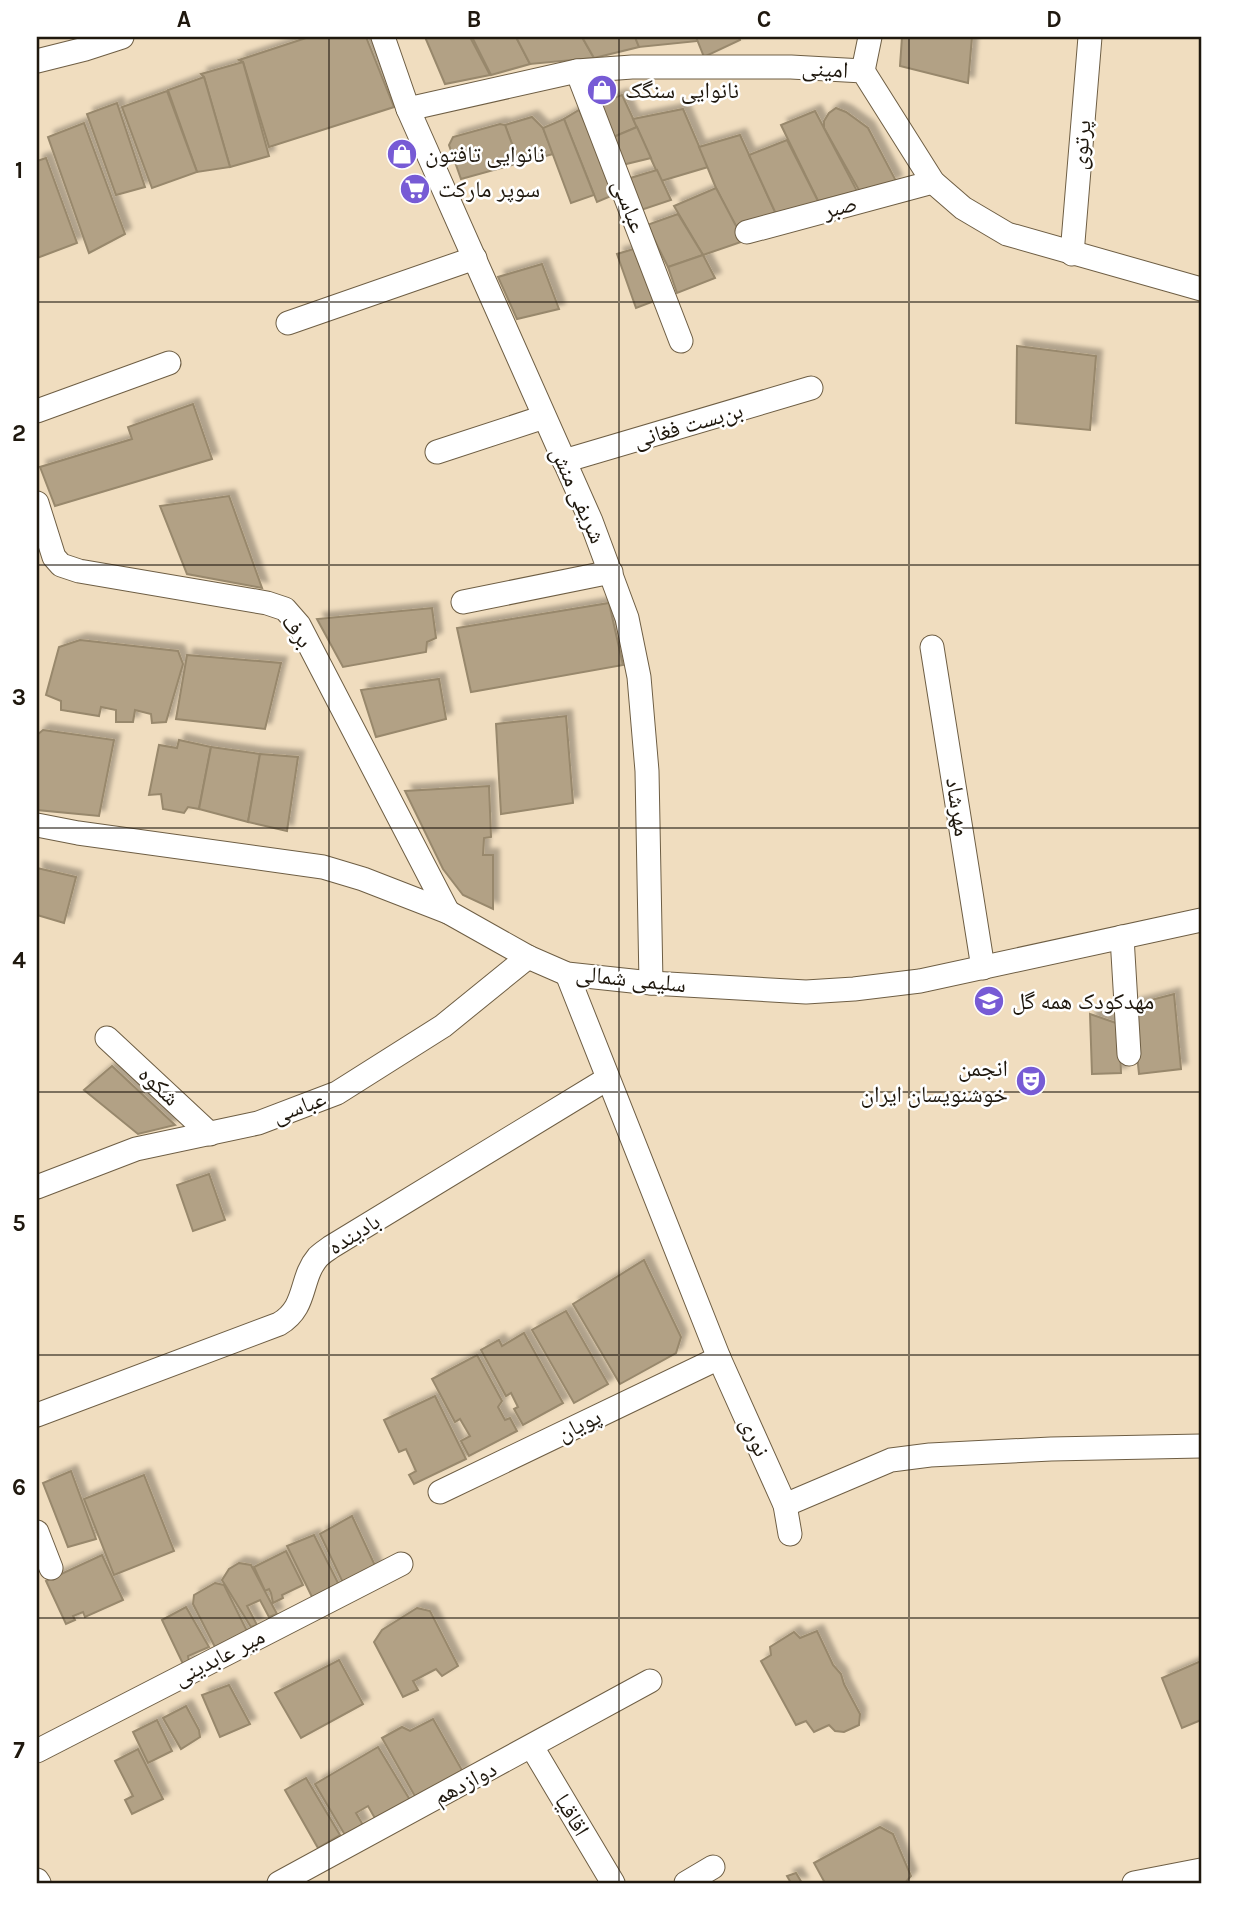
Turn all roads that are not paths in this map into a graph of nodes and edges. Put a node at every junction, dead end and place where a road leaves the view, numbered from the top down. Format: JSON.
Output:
{"nodes":[{"id":1,"x":122,"y":37,"type":"edge"},
{"id":2,"x":383,"y":37,"type":"edge"},
{"id":3,"x":870,"y":37,"type":"edge"},
{"id":4,"x":1090,"y":37,"type":"edge"},
{"id":5,"x":37,"y":61,"type":"edge"},
{"id":6,"x":577,"y":71,"type":"junction"},
{"id":7,"x":863,"y":71,"type":"junction"},
{"id":8,"x":408,"y":109,"type":"junction"},
{"id":9,"x":933,"y":182,"type":"junction"},
{"id":10,"x":747,"y":232,"type":"dead end"},
{"id":11,"x":1072,"y":254,"type":"junction"},
{"id":12,"x":475,"y":258,"type":"junction"},
{"id":13,"x":1201,"y":289,"type":"edge"},
{"id":14,"x":288,"y":323,"type":"dead end"},
{"id":15,"x":681,"y":341,"type":"dead end"},
{"id":16,"x":169,"y":363,"type":"dead end"},
{"id":17,"x":811,"y":388,"type":"dead end"},
{"id":18,"x":37,"y":411,"type":"edge"},
{"id":19,"x":544,"y":416,"type":"junction"},
{"id":20,"x":437,"y":452,"type":"dead end"},
{"id":21,"x":564,"y":461,"type":"junction"},
{"id":22,"x":37,"y":503,"type":"edge"},
{"id":23,"x":611,"y":572,"type":"junction"},
{"id":24,"x":463,"y":602,"type":"dead end"},
{"id":25,"x":932,"y":647,"type":"dead end"},
{"id":26,"x":37,"y":825,"type":"edge"},
{"id":27,"x":448,"y":912,"type":"junction"},
{"id":28,"x":1201,"y":920,"type":"edge"},
{"id":29,"x":1122,"y":937,"type":"junction"},
{"id":30,"x":528,"y":957,"type":"junction"},
{"id":31,"x":984,"y":968,"type":"junction"},
{"id":32,"x":567,"y":974,"type":"junction"},
{"id":33,"x":651,"y":983,"type":"junction"},
{"id":34,"x":107,"y":1038,"type":"dead end"},
{"id":35,"x":1129,"y":1054,"type":"dead end"},
{"id":36,"x":607,"y":1079,"type":"junction"},
{"id":37,"x":210,"y":1134,"type":"junction"},
{"id":38,"x":37,"y":1187,"type":"edge"},
{"id":39,"x":719,"y":1358,"type":"junction"},
{"id":40,"x":37,"y":1415,"type":"edge"},
{"id":41,"x":1201,"y":1446,"type":"edge"},
{"id":42,"x":440,"y":1492,"type":"dead end"},
{"id":43,"x":785,"y":1504,"type":"junction"},
{"id":44,"x":37,"y":1532,"type":"edge"},
{"id":45,"x":790,"y":1534,"type":"dead end"},
{"id":46,"x":401,"y":1564,"type":"dead end"},
{"id":47,"x":51,"y":1568,"type":"dead end"},
{"id":48,"x":650,"y":1681,"type":"dead end"},
{"id":49,"x":531,"y":1747,"type":"junction"},
{"id":50,"x":37,"y":1751,"type":"edge"},
{"id":51,"x":713,"y":1867,"type":"dead end"},
{"id":52,"x":1201,"y":1870,"type":"edge"},
{"id":53,"x":1149,"y":1881,"type":"edge"},
{"id":54,"x":279,"y":1883,"type":"edge"},
{"id":55,"x":613,"y":1883,"type":"edge"},
{"id":56,"x":686,"y":1883,"type":"edge"}],
"edges":[{"from":1,"to":5,"type":"street"},
{"from":2,"to":8,"type":"street","name":"شریفی منش"},
{"from":3,"to":7,"type":"street"},
{"from":4,"to":11,"type":"street","name":"پرتوی"},
{"from":6,"to":7,"type":"street","name":"امینی"},
{"from":6,"to":8,"type":"street","name":"امینی"},
{"from":6,"to":15,"type":"street","name":"عباسی"},
{"from":7,"to":9,"type":"street","name":"امینی"},
{"from":8,"to":12,"type":"street","name":"شریفی منش"},
{"from":9,"to":10,"type":"street","name":"صبر"},
{"from":9,"to":11,"type":"street","name":"امینی"},
{"from":11,"to":13,"type":"street","name":"امینی"},
{"from":12,"to":14,"type":"street"},
{"from":12,"to":19,"type":"street","name":"شریفی منش"},
{"from":16,"to":18,"type":"street"},
{"from":17,"to":21,"type":"street","name":"بن‌بست فغانی"},
{"from":19,"to":20,"type":"street"},
{"from":19,"to":21,"type":"street","name":"شریفی منش"},
{"from":21,"to":23,"type":"street","name":"شریفی منش"},
{"from":22,"to":27,"type":"street","name":"برف"},
{"from":23,"to":24,"type":"street"},
{"from":23,"to":33,"type":"street","name":"شریفی منش"},
{"from":25,"to":31,"type":"street","name":"مهرشاد"},
{"from":26,"to":27,"type":"street","name":"سلیمی شمالی"},
{"from":27,"to":30,"type":"street","name":"سلیمی شمالی"},
{"from":28,"to":29,"type":"street","name":"سلیمی شمالی"},
{"from":29,"to":31,"type":"street","name":"سلیمی شمالی"},
{"from":29,"to":35,"type":"street"},
{"from":30,"to":32,"type":"street","name":"سلیمی شمالی"},
{"from":30,"to":37,"type":"street","name":"عباسی"},
{"from":31,"to":33,"type":"street","name":"سلیمی شمالی"},
{"from":32,"to":33,"type":"street","name":"سلیمی شمالی"},
{"from":32,"to":36,"type":"street","name":"نوری"},
{"from":34,"to":37,"type":"street","name":"شکوه"},
{"from":36,"to":39,"type":"street","name":"نوری"},
{"from":36,"to":40,"type":"street","name":"بادینده"},
{"from":37,"to":38,"type":"street","name":"عباسی"},
{"from":39,"to":42,"type":"street","name":"پویان"},
{"from":39,"to":43,"type":"street","name":"نوری"},
{"from":41,"to":43,"type":"street"},
{"from":43,"to":45,"type":"street","name":"نوری"},
{"from":44,"to":47,"type":"street"},
{"from":46,"to":50,"type":"street","name":"میر عابدینی"},
{"from":48,"to":49,"type":"street","name":"دوازدهم"},
{"from":49,"to":54,"type":"street","name":"دوازدهم"},
{"from":49,"to":55,"type":"street","name":"اقاقیا"},
{"from":51,"to":56,"type":"street"},
{"from":52,"to":53,"type":"street"}]}
